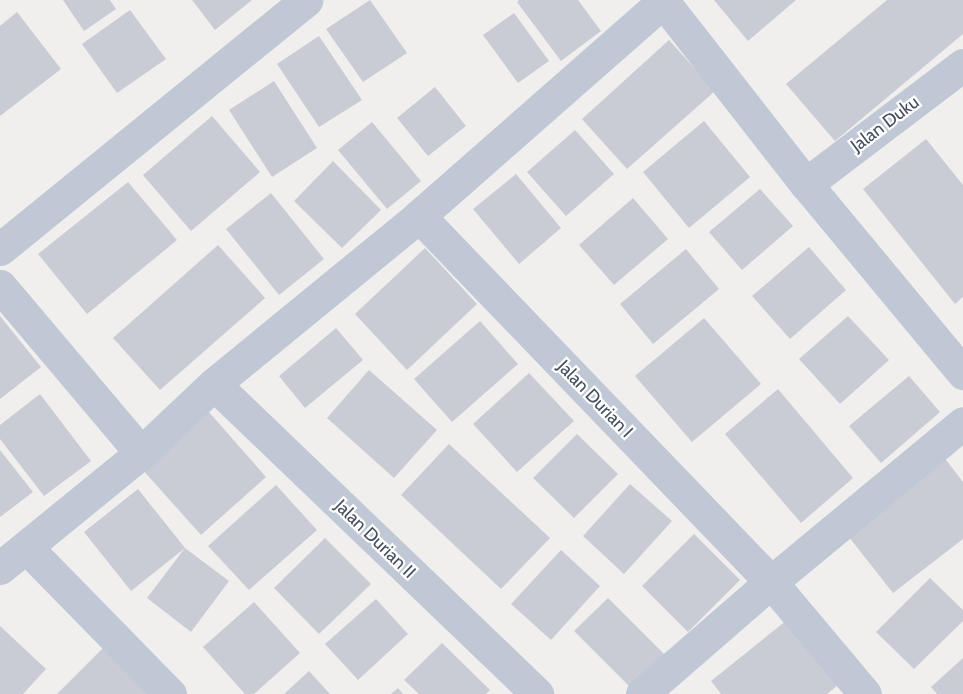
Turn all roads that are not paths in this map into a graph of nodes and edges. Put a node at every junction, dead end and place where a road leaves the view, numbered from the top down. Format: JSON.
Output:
{"nodes":[{"id":1,"x":306,"y":0,"type":"edge"},
{"id":2,"x":664,"y":0,"type":"edge"},
{"id":3,"x":963,"y":65,"type":"edge"},
{"id":4,"x":806,"y":184,"type":"junction"},
{"id":5,"x":418,"y":216,"type":"junction"},
{"id":6,"x":0,"y":249,"type":"edge"},
{"id":7,"x":0,"y":286,"type":"edge"},
{"id":8,"x":963,"y":373,"type":"edge"},
{"id":9,"x":214,"y":384,"type":"junction"},
{"id":10,"x":963,"y":423,"type":"edge"},
{"id":11,"x":141,"y":453,"type":"junction"},
{"id":12,"x":26,"y":547,"type":"junction"},
{"id":13,"x":0,"y":568,"type":"edge"},
{"id":14,"x":771,"y":582,"type":"junction"},
{"id":15,"x":170,"y":694,"type":"edge"},
{"id":16,"x":537,"y":694,"type":"edge"},
{"id":17,"x":642,"y":694,"type":"edge"},
{"id":18,"x":865,"y":694,"type":"edge"}],
"edges":[{"from":1,"to":6,"type":"street"},
{"from":2,"to":4,"type":"street"},
{"from":2,"to":5,"type":"street"},
{"from":3,"to":4,"type":"street","name":"Jalan Duku"},
{"from":4,"to":8,"type":"street"},
{"from":5,"to":9,"type":"street"},
{"from":5,"to":14,"type":"street","name":"Jalan Durian I"},
{"from":7,"to":11,"type":"street"},
{"from":9,"to":11,"type":"street"},
{"from":9,"to":16,"type":"street","name":"Jalan Durian II"},
{"from":10,"to":14,"type":"street"},
{"from":11,"to":12,"type":"street"},
{"from":12,"to":13,"type":"street"},
{"from":12,"to":15,"type":"street"},
{"from":14,"to":17,"type":"street"},
{"from":14,"to":18,"type":"street","name":"Jalan Durian I"}]}
